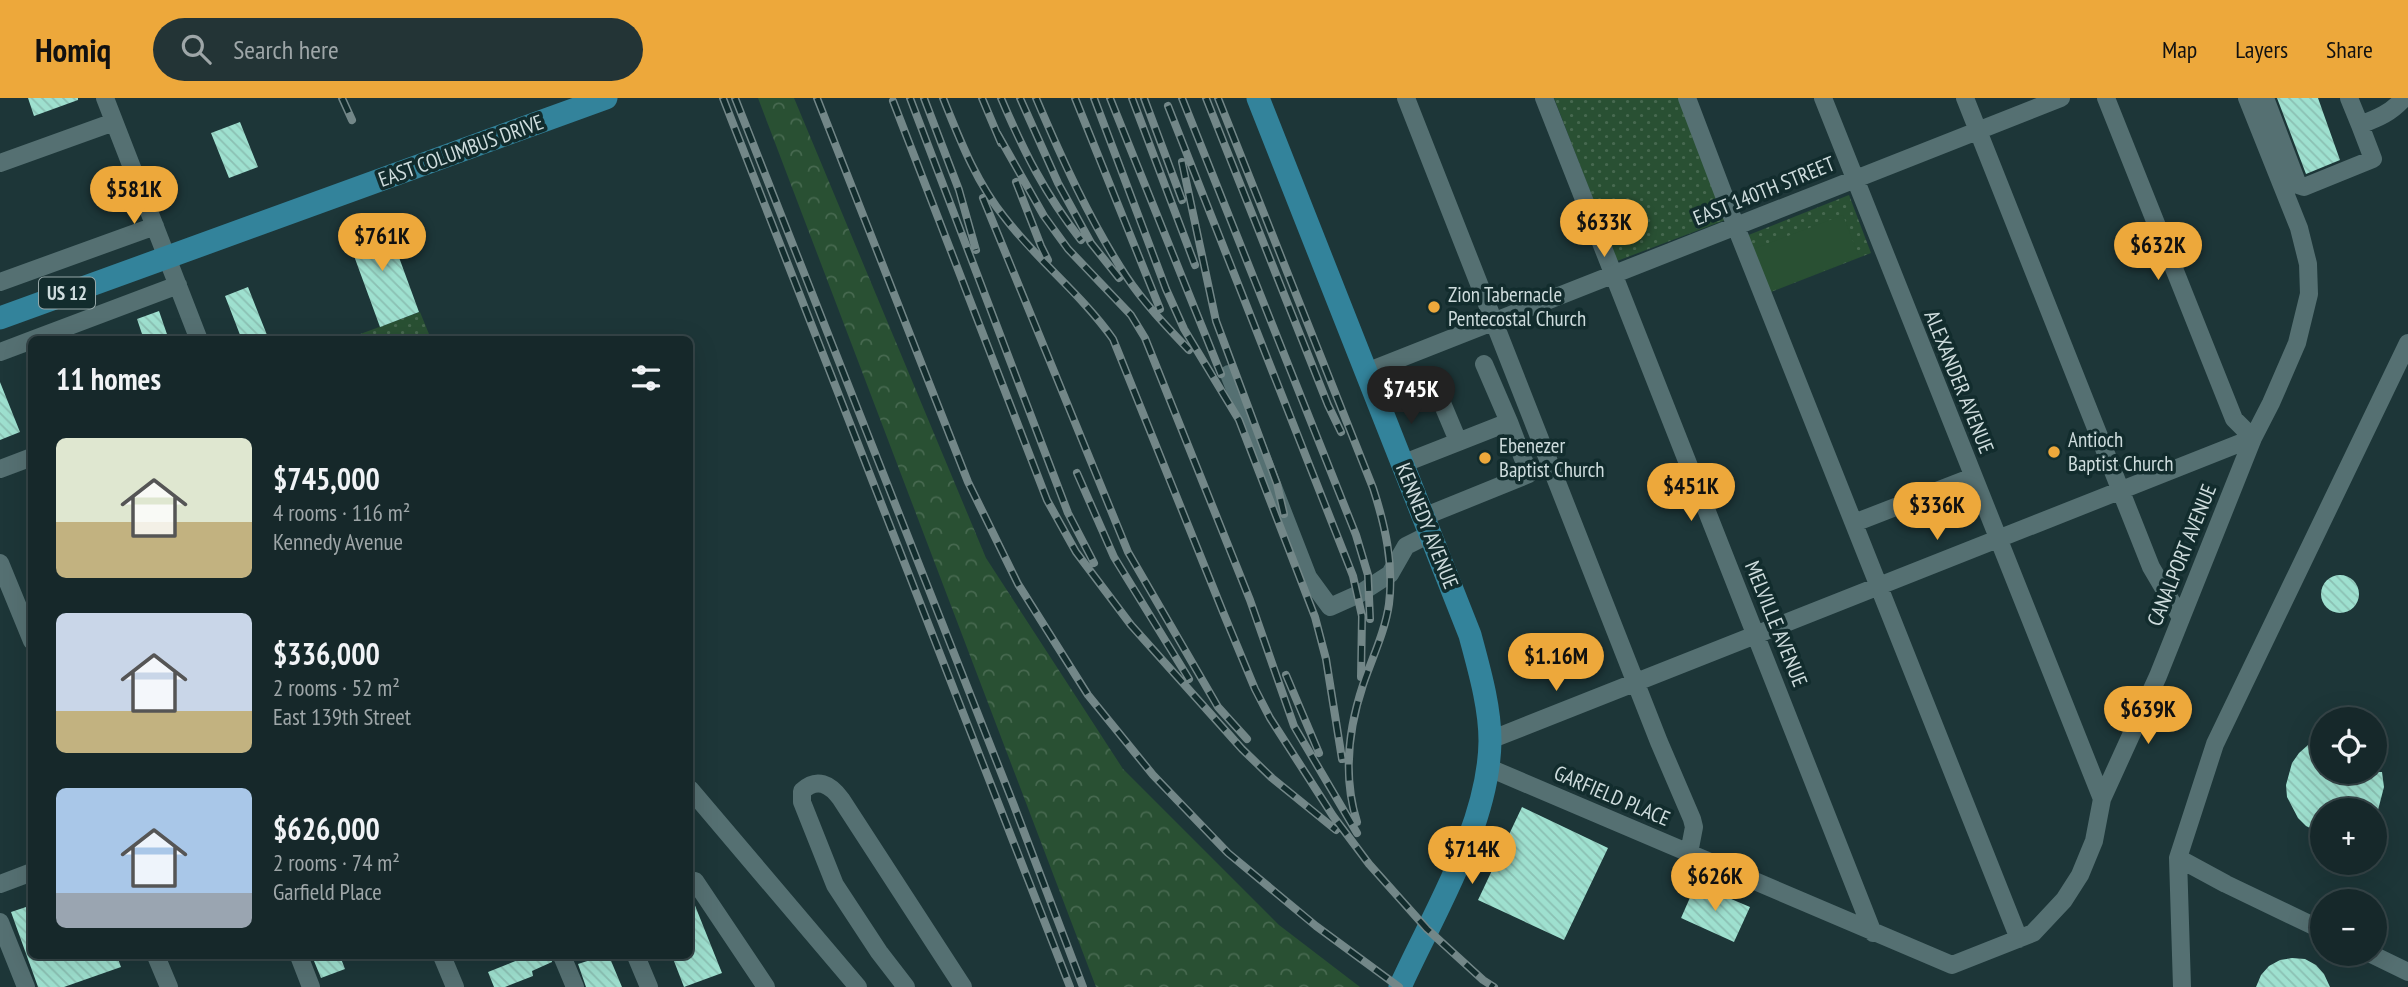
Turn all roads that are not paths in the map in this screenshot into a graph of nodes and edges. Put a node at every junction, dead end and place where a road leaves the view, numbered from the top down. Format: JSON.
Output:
{"nodes":[{"id":1,"x":105,"y":98,"type":"edge"},
{"id":2,"x":606,"y":98,"type":"edge"},
{"id":3,"x":1258,"y":98,"type":"edge"},
{"id":4,"x":1406,"y":98,"type":"edge"},
{"id":5,"x":1544,"y":98,"type":"edge"},
{"id":6,"x":1687,"y":98,"type":"edge"},
{"id":7,"x":1823,"y":98,"type":"edge"},
{"id":8,"x":1965,"y":98,"type":"edge"},
{"id":9,"x":2061,"y":98,"type":"edge"},
{"id":10,"x":2106,"y":98,"type":"edge"},
{"id":11,"x":2247,"y":98,"type":"edge"},
{"id":12,"x":2266,"y":98,"type":"edge"},
{"id":13,"x":2349,"y":98,"type":"edge"},
{"id":14,"x":2404,"y":98,"type":"edge"},
{"id":15,"x":114,"y":121,"type":"junction"},
{"id":16,"x":2360,"y":125,"type":"junction"},
{"id":17,"x":1978,"y":131,"type":"junction"},
{"id":18,"x":0,"y":163,"type":"edge"},
{"id":19,"x":1855,"y":180,"type":"junction"},
{"id":20,"x":155,"y":226,"type":"junction"},
{"id":21,"x":1736,"y":227,"type":"junction"},
{"id":22,"x":1613,"y":276,"type":"junction"},
{"id":23,"x":0,"y":282,"type":"edge"},
{"id":24,"x":178,"y":285,"type":"junction"},
{"id":25,"x":0,"y":318,"type":"edge"},
{"id":26,"x":1494,"y":323,"type":"junction"},
{"id":27,"x":43,"y":336,"type":"edge"},
{"id":28,"x":197,"y":336,"type":"edge"},
{"id":29,"x":28,"y":342,"type":"edge"},
{"id":30,"x":2408,"y":343,"type":"edge"},
{"id":31,"x":0,"y":352,"type":"edge"},
{"id":32,"x":1484,"y":365,"type":"dead end"},
{"id":33,"x":1366,"y":372,"type":"junction"},
{"id":34,"x":1228,"y":374,"type":"dead end"},
{"id":35,"x":2401,"y":379,"type":"edge"},
{"id":36,"x":1434,"y":383,"type":"dead end"},
{"id":37,"x":1509,"y":422,"type":"junction"},
{"id":38,"x":2253,"y":438,"type":"junction"},
{"id":39,"x":1458,"y":441,"type":"junction"},
{"id":40,"x":28,"y":458,"type":"edge"},
{"id":41,"x":1402,"y":464,"type":"junction"},
{"id":42,"x":0,"y":468,"type":"edge"},
{"id":43,"x":1973,"y":477,"type":"junction"},
{"id":44,"x":2120,"y":490,"type":"junction"},
{"id":45,"x":1854,"y":523,"type":"junction"},
{"id":46,"x":1427,"y":526,"type":"junction"},
{"id":47,"x":1997,"y":539,"type":"junction"},
{"id":48,"x":0,"y":562,"type":"edge"},
{"id":49,"x":1878,"y":586,"type":"junction"},
{"id":50,"x":2181,"y":618,"type":"junction"},
{"id":51,"x":28,"y":631,"type":"edge"},
{"id":52,"x":1756,"y":635,"type":"junction"},
{"id":53,"x":1636,"y":682,"type":"junction"},
{"id":54,"x":1490,"y":740,"type":"junction"},
{"id":55,"x":1487,"y":767,"type":"junction"},
{"id":56,"x":693,"y":793,"type":"edge"},
{"id":57,"x":2102,"y":799,"type":"junction"},
{"id":58,"x":1689,"y":853,"type":"junction"},
{"id":59,"x":2178,"y":858,"type":"junction"},
{"id":60,"x":28,"y":874,"type":"edge"},
{"id":61,"x":695,"y":881,"type":"dead end"},
{"id":62,"x":0,"y":884,"type":"edge"},
{"id":63,"x":0,"y":922,"type":"edge"},
{"id":64,"x":2310,"y":924,"type":"edge"},
{"id":65,"x":1873,"y":933,"type":"junction"},
{"id":66,"x":2019,"y":939,"type":"junction"},
{"id":67,"x":157,"y":959,"type":"edge"},
{"id":68,"x":300,"y":959,"type":"edge"},
{"id":69,"x":443,"y":959,"type":"edge"},
{"id":70,"x":563,"y":959,"type":"edge"},
{"id":71,"x":637,"y":959,"type":"edge"},
{"id":72,"x":2387,"y":962,"type":"edge"},
{"id":73,"x":1952,"y":965,"type":"joint"},
{"id":74,"x":2408,"y":972,"type":"edge"},
{"id":75,"x":26,"y":987,"type":"edge"},
{"id":76,"x":169,"y":987,"type":"edge"},
{"id":77,"x":312,"y":987,"type":"edge"},
{"id":78,"x":455,"y":987,"type":"edge"},
{"id":79,"x":575,"y":987,"type":"edge"},
{"id":80,"x":649,"y":987,"type":"edge"},
{"id":81,"x":766,"y":987,"type":"edge"},
{"id":82,"x":858,"y":987,"type":"edge"},
{"id":83,"x":906,"y":987,"type":"edge"},
{"id":84,"x":962,"y":987,"type":"edge"},
{"id":85,"x":1400,"y":987,"type":"edge"},
{"id":86,"x":2182,"y":987,"type":"edge"}],
"edges":[{"from":1,"to":15,"type":"street"},
{"from":2,"to":25,"type":"main road","name":"EAST COLUMBUS DRIVE","number":"US 12"},
{"from":3,"to":33,"type":"main road","name":"KENNEDY AVENUE"},
{"from":4,"to":26,"type":"street"},
{"from":5,"to":22,"type":"street","name":"MELVILLE AVENUE"},
{"from":6,"to":21,"type":"street"},
{"from":7,"to":19,"type":"street","name":"ALEXANDER AVENUE"},
{"from":8,"to":17,"type":"street"},
{"from":9,"to":17,"type":"street","name":"EAST 140TH STREET"},
{"from":10,"to":38,"type":"street"},
{"from":11,"to":38,"type":"street","name":"CANALPORT AVENUE"},
{"from":12,"to":16,"type":"street"},
{"from":13,"to":16,"type":"street"},
{"from":14,"to":16,"type":"street"},
{"from":15,"to":18,"type":"street"},
{"from":15,"to":20,"type":"street"},
{"from":17,"to":19,"type":"street","name":"EAST 140TH STREET"},
{"from":17,"to":44,"type":"street"},
{"from":19,"to":21,"type":"street","name":"EAST 140TH STREET"},
{"from":19,"to":43,"type":"street","name":"ALEXANDER AVENUE"},
{"from":20,"to":23,"type":"street"},
{"from":20,"to":24,"type":"street"},
{"from":21,"to":22,"type":"street","name":"EAST 140TH STREET"},
{"from":21,"to":45,"type":"street"},
{"from":22,"to":26,"type":"street","name":"EAST 140TH STREET"},
{"from":22,"to":52,"type":"street","name":"MELVILLE AVENUE"},
{"from":24,"to":27,"type":"street"},
{"from":24,"to":28,"type":"street"},
{"from":26,"to":33,"type":"street","name":"EAST 140TH STREET"},
{"from":26,"to":53,"type":"street"},
{"from":29,"to":31,"type":"street"},
{"from":30,"to":35,"type":"street"},
{"from":32,"to":37,"type":"street"},
{"from":33,"to":41,"type":"main road","name":"KENNEDY AVENUE"},
{"from":34,"to":46,"type":"street"},
{"from":35,"to":59,"type":"street"},
{"from":36,"to":39,"type":"street"},
{"from":37,"to":39,"type":"street"},
{"from":37,"to":46,"type":"street"},
{"from":38,"to":44,"type":"street"},
{"from":38,"to":50,"type":"street","name":"CANALPORT AVENUE"},
{"from":39,"to":41,"type":"street"},
{"from":40,"to":42,"type":"street"},
{"from":41,"to":46,"type":"main road","name":"KENNEDY AVENUE"},
{"from":43,"to":45,"type":"street"},
{"from":43,"to":47,"type":"street","name":"ALEXANDER AVENUE"},
{"from":44,"to":47,"type":"street"},
{"from":44,"to":50,"type":"street"},
{"from":45,"to":49,"type":"street"},
{"from":46,"to":54,"type":"main road","name":"KENNEDY AVENUE"},
{"from":47,"to":49,"type":"street"},
{"from":47,"to":57,"type":"street","name":"ALEXANDER AVENUE"},
{"from":48,"to":51,"type":"street"},
{"from":49,"to":52,"type":"street"},
{"from":49,"to":66,"type":"street"},
{"from":50,"to":57,"type":"street","name":"CANALPORT AVENUE"},
{"from":52,"to":53,"type":"street"},
{"from":52,"to":65,"type":"street","name":"MELVILLE AVENUE"},
{"from":53,"to":54,"type":"street"},
{"from":53,"to":58,"type":"street"},
{"from":54,"to":55,"type":"main road","name":"KENNEDY AVENUE"},
{"from":55,"to":58,"type":"street","name":"GARFIELD PLACE"},
{"from":55,"to":85,"type":"main road","name":"KENNEDY AVENUE"},
{"from":56,"to":82,"type":"street"},
{"from":57,"to":66,"type":"street","name":"CANALPORT AVENUE"},
{"from":58,"to":65,"type":"street","name":"GARFIELD PLACE"},
{"from":59,"to":64,"type":"street"},
{"from":59,"to":86,"type":"street"},
{"from":60,"to":62,"type":"street"},
{"from":61,"to":81,"type":"street"},
{"from":63,"to":75,"type":"street"},
{"from":65,"to":73,"type":"street","name":"GARFIELD PLACE"},
{"from":66,"to":73,"type":"street","name":"CANALPORT AVENUE"},
{"from":67,"to":76,"type":"street"},
{"from":68,"to":77,"type":"street"},
{"from":69,"to":78,"type":"street"},
{"from":70,"to":79,"type":"street"},
{"from":71,"to":80,"type":"street"},
{"from":72,"to":74,"type":"street"},
{"from":83,"to":84,"type":"street"}]}
